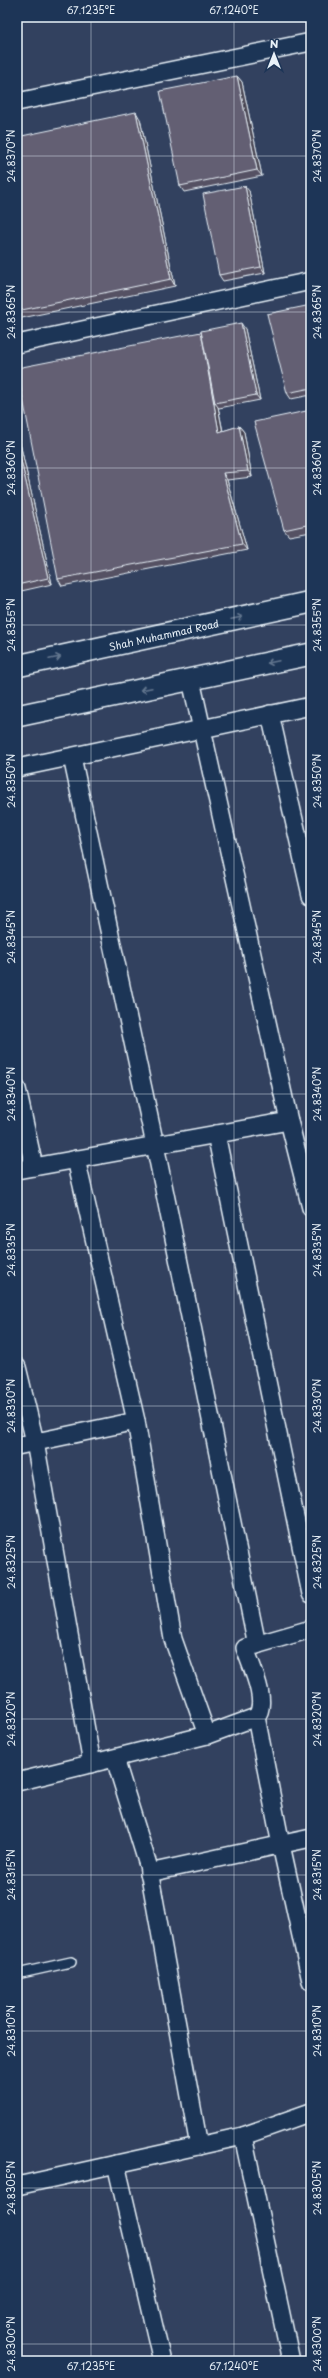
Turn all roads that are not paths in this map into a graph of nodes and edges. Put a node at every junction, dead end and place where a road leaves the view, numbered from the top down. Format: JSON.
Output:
{"nodes":[{"id":1,"x":311,"y":42,"type":"edge"},
{"id":2,"x":17,"y":102,"type":"edge"},
{"id":3,"x":311,"y":281,"type":"edge"},
{"id":4,"x":17,"y":344,"type":"edge"},
{"id":5,"x":311,"y":602,"type":"edge"},
{"id":6,"x":311,"y":654,"type":"edge"},
{"id":7,"x":17,"y":666,"type":"edge"},
{"id":8,"x":191,"y":680,"type":"junction"},
{"id":9,"x":311,"y":706,"type":"edge"},
{"id":10,"x":270,"y":714,"type":"junction"},
{"id":11,"x":17,"y":716,"type":"edge"},
{"id":12,"x":200,"y":729,"type":"junction"},
{"id":13,"x":72,"y":757,"type":"junction"},
{"id":14,"x":17,"y":768,"type":"edge"},
{"id":15,"x":311,"y":895,"type":"edge"},
{"id":16,"x":17,"y":1089,"type":"edge"},
{"id":17,"x":289,"y":1121,"type":"junction"},
{"id":18,"x":216,"y":1134,"type":"junction"},
{"id":19,"x":155,"y":1145,"type":"junction"},
{"id":20,"x":76,"y":1160,"type":"junction"},
{"id":21,"x":34,"y":1167,"type":"junction"},
{"id":22,"x":17,"y":1170,"type":"edge"},
{"id":23,"x":311,"y":1208,"type":"edge"},
{"id":24,"x":17,"y":1367,"type":"edge"},
{"id":25,"x":136,"y":1421,"type":"junction"},
{"id":26,"x":34,"y":1442,"type":"junction"},
{"id":27,"x":17,"y":1446,"type":"edge"},
{"id":28,"x":311,"y":1594,"type":"edge"},
{"id":29,"x":311,"y":1629,"type":"edge"},
{"id":30,"x":257,"y":1645,"type":"junction"},
{"id":31,"x":256,"y":1717,"type":"junction"},
{"id":32,"x":207,"y":1735,"type":"junction"},
{"id":33,"x":115,"y":1759,"type":"junction"},
{"id":34,"x":92,"y":1764,"type":"junction"},
{"id":35,"x":17,"y":1782,"type":"edge"},
{"id":36,"x":311,"y":1838,"type":"edge"},
{"id":37,"x":281,"y":1845,"type":"junction"},
{"id":38,"x":150,"y":1873,"type":"junction"},
{"id":39,"x":71,"y":1962,"type":"dead end"},
{"id":40,"x":17,"y":1974,"type":"edge"},
{"id":41,"x":311,"y":1981,"type":"edge"},
{"id":42,"x":311,"y":2112,"type":"edge"},
{"id":43,"x":243,"y":2136,"type":"junction"},
{"id":44,"x":199,"y":2146,"type":"junction"},
{"id":45,"x":116,"y":2164,"type":"junction"},
{"id":46,"x":17,"y":2186,"type":"edge"},
{"id":47,"x":162,"y":2361,"type":"edge"},
{"id":48,"x":291,"y":2361,"type":"edge"}],
"edges":[{"from":1,"to":2,"type":"street"},
{"from":3,"to":4,"type":"street"},
{"from":7,"to":5,"type":"street","name":"Shah Muhammad Road","one_way":true},
{"from":6,"to":8,"type":"street","one_way":true},
{"from":8,"to":11,"type":"street","one_way":true},
{"from":8,"to":12,"type":"street"},
{"from":9,"to":10,"type":"street"},
{"from":10,"to":12,"type":"street"},
{"from":10,"to":15,"type":"street"},
{"from":12,"to":13,"type":"street"},
{"from":12,"to":17,"type":"street"},
{"from":13,"to":14,"type":"street"},
{"from":13,"to":19,"type":"street"},
{"from":16,"to":21,"type":"street"},
{"from":17,"to":18,"type":"street"},
{"from":17,"to":23,"type":"street"},
{"from":18,"to":19,"type":"street"},
{"from":18,"to":28,"type":"street"},
{"from":19,"to":20,"type":"street"},
{"from":19,"to":30,"type":"street"},
{"from":20,"to":21,"type":"street"},
{"from":20,"to":25,"type":"street"},
{"from":21,"to":22,"type":"street"},
{"from":24,"to":26,"type":"street"},
{"from":25,"to":26,"type":"street"},
{"from":25,"to":32,"type":"street"},
{"from":26,"to":27,"type":"street"},
{"from":26,"to":34,"type":"street"},
{"from":29,"to":30,"type":"street"},
{"from":30,"to":31,"type":"street"},
{"from":31,"to":32,"type":"street"},
{"from":31,"to":37,"type":"street"},
{"from":32,"to":33,"type":"street"},
{"from":33,"to":34,"type":"street"},
{"from":33,"to":38,"type":"street"},
{"from":34,"to":35,"type":"street"},
{"from":36,"to":37,"type":"street"},
{"from":37,"to":38,"type":"street"},
{"from":37,"to":41,"type":"street"},
{"from":38,"to":44,"type":"street"},
{"from":39,"to":40,"type":"lane"},
{"from":42,"to":43,"type":"street"},
{"from":43,"to":44,"type":"street"},
{"from":43,"to":48,"type":"street"},
{"from":44,"to":45,"type":"street"},
{"from":45,"to":46,"type":"street"},
{"from":45,"to":47,"type":"street"}]}
